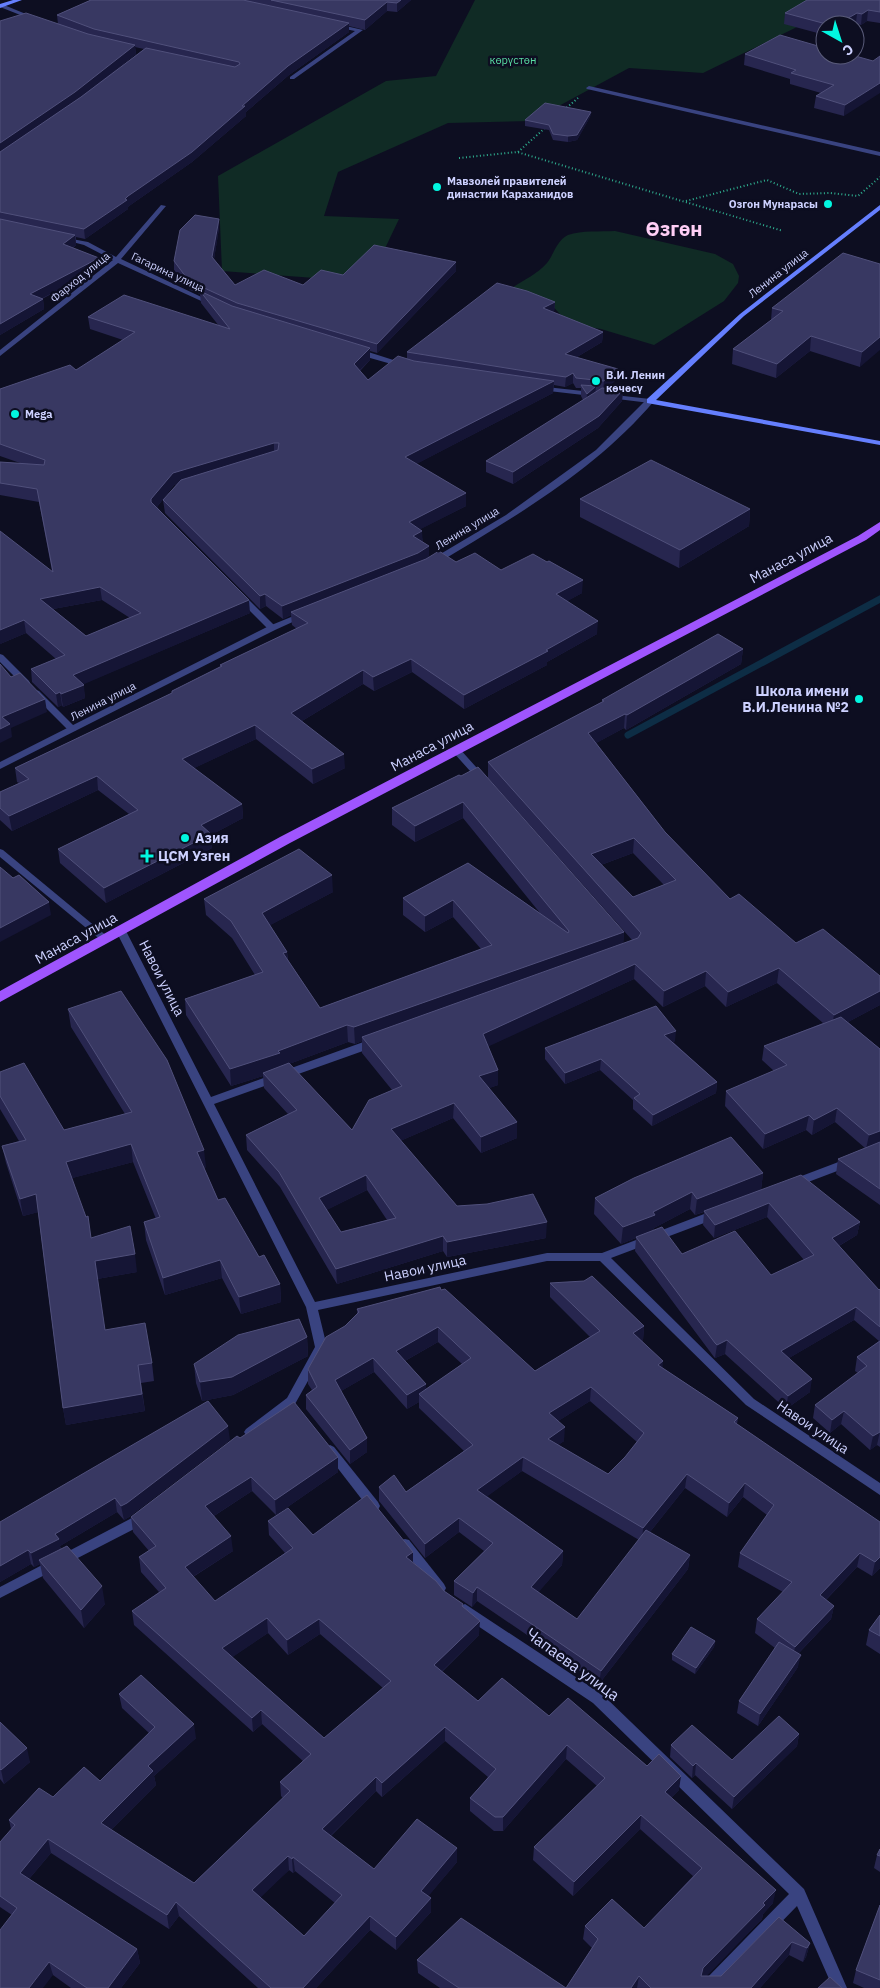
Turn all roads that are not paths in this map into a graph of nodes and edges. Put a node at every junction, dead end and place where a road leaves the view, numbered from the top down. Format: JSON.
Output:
{"nodes":[{"id":1,"x":19,"y":0,"type":"edge"},
{"id":2,"x":1,"y":6,"type":"edge"},
{"id":3,"x":38,"y":20,"type":"edge"},
{"id":4,"x":333,"y":25,"type":"edge"},
{"id":5,"x":292,"y":78,"type":"edge"},
{"id":6,"x":589,"y":88,"type":"road end"},
{"id":7,"x":880,"y":154,"type":"edge"},
{"id":8,"x":164,"y":206,"type":"dead end"},
{"id":9,"x":880,"y":207,"type":"edge"},
{"id":10,"x":57,"y":237,"type":"edge"},
{"id":11,"x":117,"y":260,"type":"junction"},
{"id":12,"x":218,"y":308,"type":"edge"},
{"id":13,"x":350,"y":349,"type":"edge"},
{"id":14,"x":0,"y":354,"type":"edge"},
{"id":15,"x":417,"y":369,"type":"edge"},
{"id":16,"x":530,"y":386,"type":"edge"},
{"id":17,"x":650,"y":401,"type":"junction"},
{"id":18,"x":880,"y":443,"type":"edge"},
{"id":19,"x":880,"y":525,"type":"edge"},
{"id":20,"x":430,"y":564,"type":"edge"},
{"id":21,"x":232,"y":588,"type":"edge"},
{"id":22,"x":316,"y":611,"type":"edge"},
{"id":23,"x":272,"y":628,"type":"junction"},
{"id":24,"x":0,"y":658,"type":"edge"},
{"id":25,"x":72,"y":729,"type":"junction"},
{"id":26,"x":456,"y":750,"type":"junction"},
{"id":27,"x":0,"y":766,"type":"edge"},
{"id":28,"x":488,"y":787,"type":"edge"},
{"id":29,"x":0,"y":852,"type":"edge"},
{"id":30,"x":121,"y":930,"type":"junction"},
{"id":31,"x":105,"y":939,"type":"junction"},
{"id":32,"x":0,"y":997,"type":"edge"},
{"id":33,"x":384,"y":1040,"type":"edge"},
{"id":34,"x":208,"y":1102,"type":"junction"},
{"id":35,"x":862,"y":1158,"type":"edge"},
{"id":36,"x":788,"y":1186,"type":"edge"},
{"id":37,"x":723,"y":1211,"type":"edge"},
{"id":38,"x":603,"y":1258,"type":"junction"},
{"id":39,"x":312,"y":1307,"type":"junction"},
{"id":40,"x":244,"y":1437,"type":"edge"},
{"id":41,"x":321,"y":1439,"type":"edge"},
{"id":42,"x":880,"y":1490,"type":"edge"},
{"id":43,"x":150,"y":1510,"type":"edge"},
{"id":44,"x":382,"y":1516,"type":"edge"},
{"id":45,"x":394,"y":1531,"type":"edge"},
{"id":46,"x":0,"y":1593,"type":"edge"},
{"id":47,"x":799,"y":1894,"type":"junction"},
{"id":48,"x":707,"y":1988,"type":"edge"},
{"id":49,"x":840,"y":1988,"type":"edge"}],
"edges":[{"from":1,"to":2,"type":"main road"},
{"from":2,"to":3,"type":"street"},
{"from":4,"to":5,"type":"street"},
{"from":6,"to":7,"type":"street"},
{"from":8,"to":11,"type":"street","name":"Фарход улица"},
{"from":9,"to":17,"type":"main road","name":"Ленина улица"},
{"from":10,"to":11,"type":"street","name":"Гагарина улица"},
{"from":11,"to":12,"type":"street","name":"Гагарина улица"},
{"from":11,"to":14,"type":"street","name":"Фарход улица"},
{"from":13,"to":15,"type":"street"},
{"from":16,"to":17,"type":"street"},
{"from":17,"to":18,"type":"main road"},
{"from":17,"to":20,"type":"street","name":"Ленина улица"},
{"from":19,"to":26,"type":"main road","name":"Манаса улица"},
{"from":21,"to":23,"type":"street"},
{"from":22,"to":23,"type":"street","name":"Ленина улица"},
{"from":23,"to":25,"type":"street","name":"Ленина улица"},
{"from":24,"to":25,"type":"street"},
{"from":25,"to":27,"type":"street","name":"Ленина улица"},
{"from":26,"to":28,"type":"street"},
{"from":26,"to":30,"type":"main road","name":"Манаса улица"},
{"from":29,"to":31,"type":"street"},
{"from":30,"to":31,"type":"main road","name":"Манаса улица"},
{"from":30,"to":34,"type":"street","name":"Навои улица"},
{"from":31,"to":32,"type":"main road","name":"Манаса улица"},
{"from":33,"to":34,"type":"street"},
{"from":34,"to":39,"type":"street","name":"Навои улица"},
{"from":35,"to":36,"type":"street"},
{"from":37,"to":38,"type":"street"},
{"from":38,"to":39,"type":"street","name":"Навои улица"},
{"from":38,"to":42,"type":"street","name":"Навои улица"},
{"from":39,"to":40,"type":"street"},
{"from":41,"to":44,"type":"street"},
{"from":43,"to":46,"type":"street"},
{"from":45,"to":47,"type":"street","name":"Чапаева улица"},
{"from":47,"to":48,"type":"street"},
{"from":47,"to":49,"type":"street","name":"Чапаева улица"}]}
